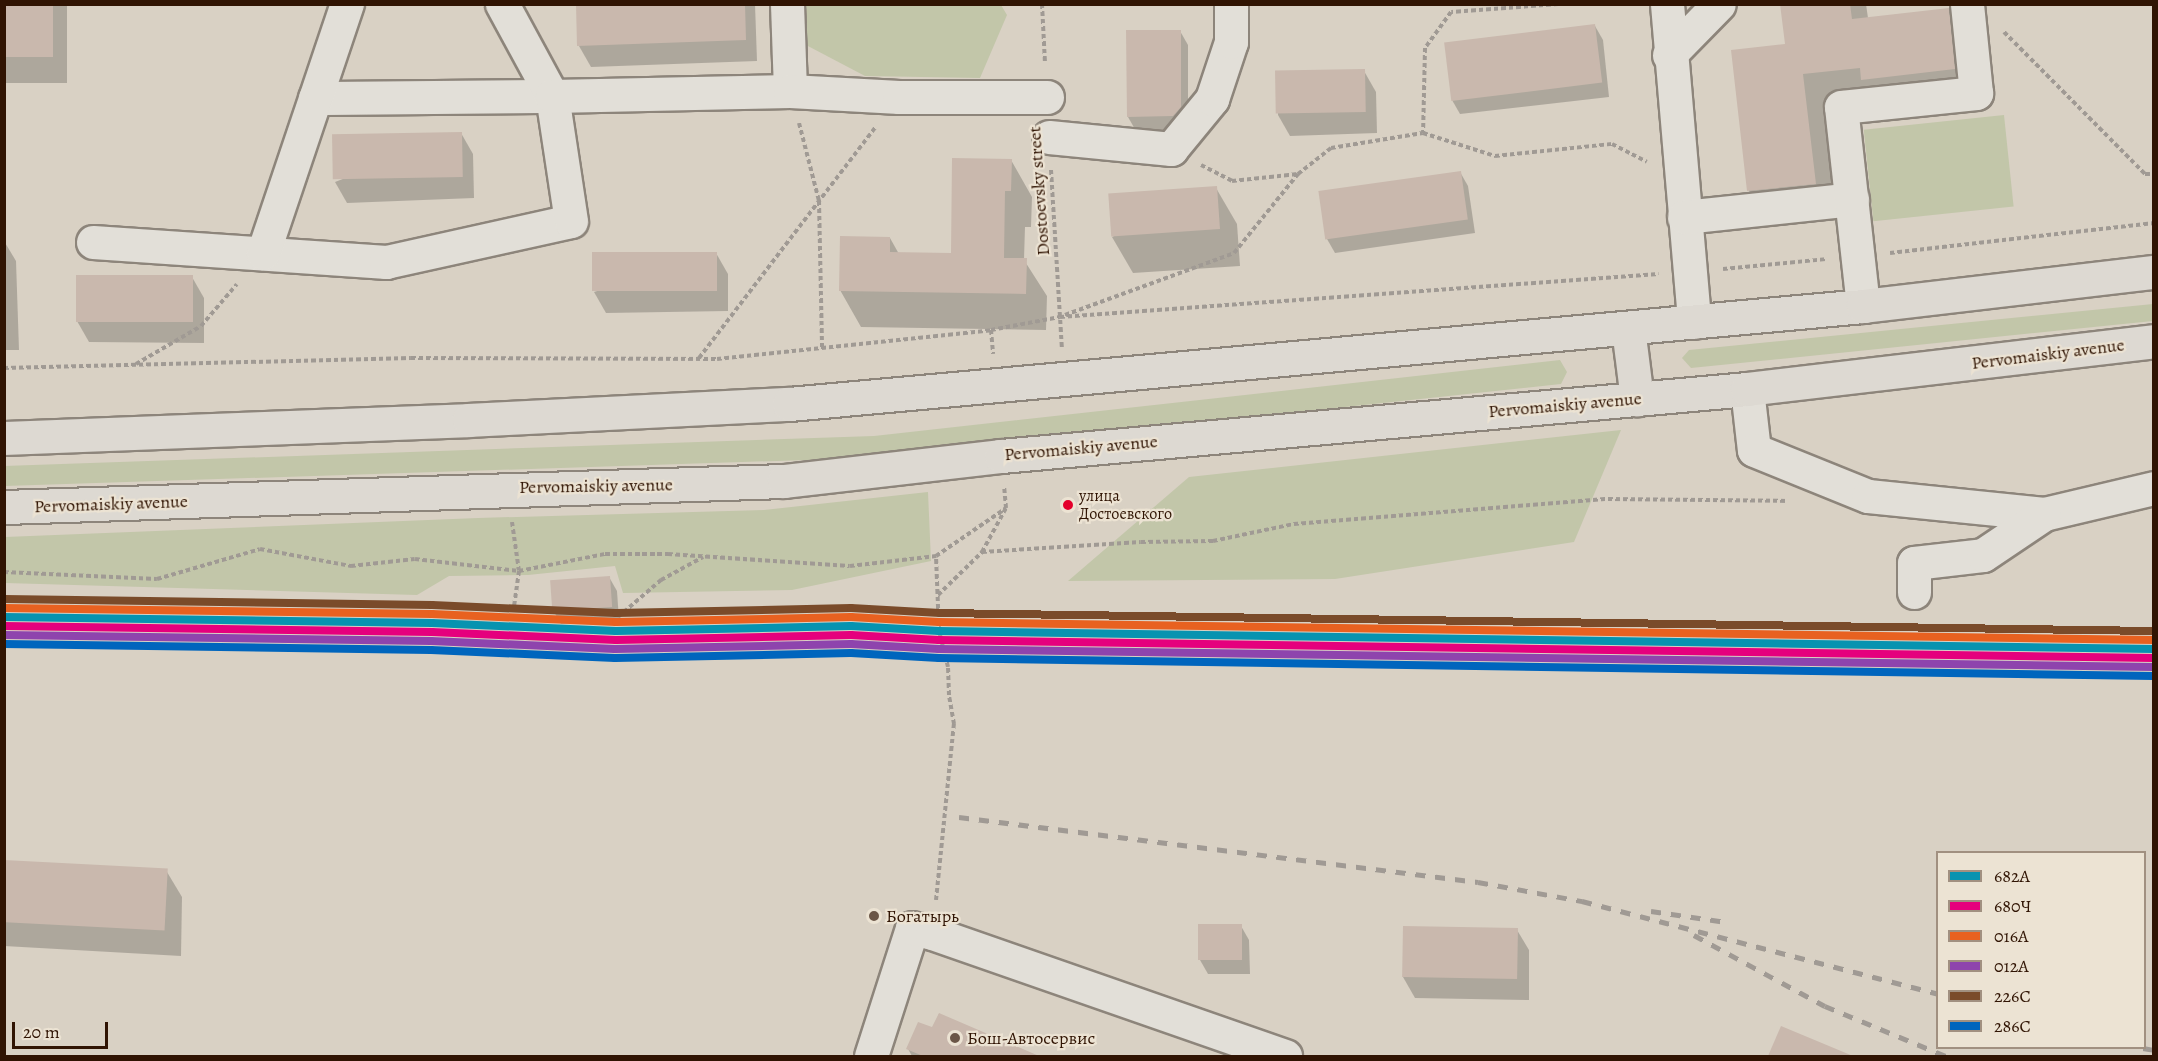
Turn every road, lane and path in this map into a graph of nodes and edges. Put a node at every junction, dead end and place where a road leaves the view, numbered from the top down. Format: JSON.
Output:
{"nodes":[{"id":1,"x":347,"y":4,"type":"edge"},
{"id":2,"x":502,"y":4,"type":"edge"},
{"id":3,"x":787,"y":4,"type":"edge"},
{"id":4,"x":1042,"y":4,"type":"edge"},
{"id":5,"x":1231,"y":4,"type":"edge"},
{"id":6,"x":1558,"y":4,"type":"edge"},
{"id":7,"x":1667,"y":4,"type":"edge"},
{"id":8,"x":1719,"y":4,"type":"edge"},
{"id":9,"x":1967,"y":4,"type":"edge"},
{"id":10,"x":2002,"y":30,"type":"dead end"},
{"id":11,"x":1669,"y":55,"type":"junction"},
{"id":12,"x":790,"y":91,"type":"junction"},
{"id":13,"x":552,"y":96,"type":"junction"},
{"id":14,"x":899,"y":97,"type":"junction"},
{"id":15,"x":1047,"y":97,"type":"joint"},
{"id":16,"x":315,"y":98,"type":"junction"},
{"id":17,"x":1423,"y":133,"type":"junction"},
{"id":18,"x":1049,"y":136,"type":"joint"},
{"id":19,"x":1171,"y":149,"type":"junction"},
{"id":20,"x":1298,"y":174,"type":"junction"},
{"id":21,"x":2154,"y":174,"type":"edge"},
{"id":22,"x":1680,"y":179,"type":"junction"},
{"id":23,"x":1852,"y":199,"type":"junction"},
{"id":24,"x":819,"y":201,"type":"junction"},
{"id":25,"x":1684,"y":217,"type":"junction"},
{"id":26,"x":2154,"y":223,"type":"edge"},
{"id":27,"x":93,"y":242,"type":"dead end"},
{"id":28,"x":263,"y":254,"type":"junction"},
{"id":29,"x":1858,"y":256,"type":"junction"},
{"id":30,"x":1689,"y":272,"type":"junction"},
{"id":31,"x":2154,"y":272,"type":"edge"},
{"id":32,"x":1863,"y":306,"type":"junction"},
{"id":33,"x":1060,"y":316,"type":"junction"},
{"id":34,"x":1694,"y":322,"type":"junction"},
{"id":35,"x":1628,"y":328,"type":"junction"},
{"id":36,"x":2154,"y":341,"type":"edge"},
{"id":37,"x":822,"y":347,"type":"junction"},
{"id":38,"x":699,"y":358,"type":"junction"},
{"id":39,"x":136,"y":364,"type":"junction"},
{"id":40,"x":4,"y":368,"type":"edge"},
{"id":41,"x":1064,"y":377,"type":"junction"},
{"id":42,"x":1747,"y":389,"type":"junction"},
{"id":43,"x":1636,"y":399,"type":"junction"},
{"id":44,"x":4,"y":438,"type":"edge"},
{"id":45,"x":508,"y":488,"type":"junction"},
{"id":46,"x":2154,"y":488,"type":"edge"},
{"id":47,"x":1791,"y":500,"type":"dead end"},
{"id":48,"x":4,"y":507,"type":"edge"},
{"id":49,"x":2044,"y":514,"type":"junction"},
{"id":50,"x":982,"y":552,"type":"junction"},
{"id":51,"x":936,"y":556,"type":"junction"},
{"id":52,"x":703,"y":557,"type":"junction"},
{"id":53,"x":519,"y":571,"type":"junction"},
{"id":54,"x":4,"y":572,"type":"edge"},
{"id":55,"x":1914,"y":592,"type":"dead end"},
{"id":56,"x":937,"y":596,"type":"junction"},
{"id":57,"x":514,"y":608,"type":"dead end"},
{"id":58,"x":618,"y":617,"type":"dead end"},
{"id":59,"x":922,"y":931,"type":"junction"},
{"id":60,"x":1234,"y":1048,"type":"edge"},
{"id":61,"x":871,"y":1056,"type":"edge"},
{"id":62,"x":1285,"y":1056,"type":"edge"}],
"edges":[{"from":1,"to":16,"type":"lane"},
{"from":2,"to":13,"type":"lane"},
{"from":3,"to":12,"type":"lane"},
{"from":4,"to":15,"type":"path"},
{"from":5,"to":19,"type":"lane"},
{"from":6,"to":17,"type":"path"},
{"from":7,"to":11,"type":"lane"},
{"from":8,"to":11,"type":"lane"},
{"from":9,"to":23,"type":"lane"},
{"from":10,"to":21,"type":"path"},
{"from":11,"to":22,"type":"lane"},
{"from":12,"to":13,"type":"lane"},
{"from":12,"to":14,"type":"lane"},
{"from":12,"to":24,"type":"path"},
{"from":13,"to":16,"type":"lane"},
{"from":13,"to":28,"type":"lane"},
{"from":14,"to":15,"type":"lane"},
{"from":14,"to":24,"type":"path"},
{"from":16,"to":28,"type":"lane"},
{"from":17,"to":20,"type":"path"},
{"from":17,"to":22,"type":"path"},
{"from":18,"to":19,"type":"lane"},
{"from":18,"to":33,"type":"path","name":"Dostoevsky street"},
{"from":19,"to":20,"type":"path"},
{"from":20,"to":33,"type":"path"},
{"from":22,"to":25,"type":"lane"},
{"from":23,"to":25,"type":"lane"},
{"from":23,"to":29,"type":"lane"},
{"from":24,"to":37,"type":"path"},
{"from":24,"to":38,"type":"path"},
{"from":25,"to":30,"type":"lane"},
{"from":26,"to":29,"type":"path"},
{"from":27,"to":28,"type":"lane"},
{"from":28,"to":39,"type":"path"},
{"from":29,"to":30,"type":"path"},
{"from":29,"to":32,"type":"lane"},
{"from":30,"to":33,"type":"path"},
{"from":30,"to":34,"type":"lane"},
{"from":31,"to":32,"type":"main road"},
{"from":32,"to":34,"type":"main road"},
{"from":33,"to":37,"type":"path"},
{"from":33,"to":41,"type":"path","name":"Dostoevsky street"},
{"from":34,"to":35,"type":"main road"},
{"from":35,"to":41,"type":"main road"},
{"from":35,"to":43,"type":"main road"},
{"from":36,"to":42,"type":"main road","name":"Pervomaiskiy avenue"},
{"from":37,"to":38,"type":"path"},
{"from":38,"to":39,"type":"path"},
{"from":39,"to":40,"type":"path"},
{"from":41,"to":44,"type":"main road"},
{"from":42,"to":43,"type":"main road","name":"Pervomaiskiy avenue"},
{"from":42,"to":49,"type":"lane"},
{"from":43,"to":45,"type":"main road","name":"Pervomaiskiy avenue"},
{"from":45,"to":48,"type":"main road","name":"Pervomaiskiy avenue"},
{"from":45,"to":53,"type":"path"},
{"from":46,"to":49,"type":"lane"},
{"from":47,"to":50,"type":"path"},
{"from":49,"to":55,"type":"lane"},
{"from":50,"to":51,"type":"path"},
{"from":50,"to":56,"type":"path"},
{"from":51,"to":52,"type":"path"},
{"from":51,"to":56,"type":"path"},
{"from":52,"to":53,"type":"path"},
{"from":52,"to":58,"type":"path"},
{"from":53,"to":54,"type":"path"},
{"from":53,"to":57,"type":"path"},
{"from":56,"to":59,"type":"path"},
{"from":59,"to":60,"type":"lane"},
{"from":59,"to":61,"type":"lane"},
{"from":60,"to":62,"type":"lane"}]}
